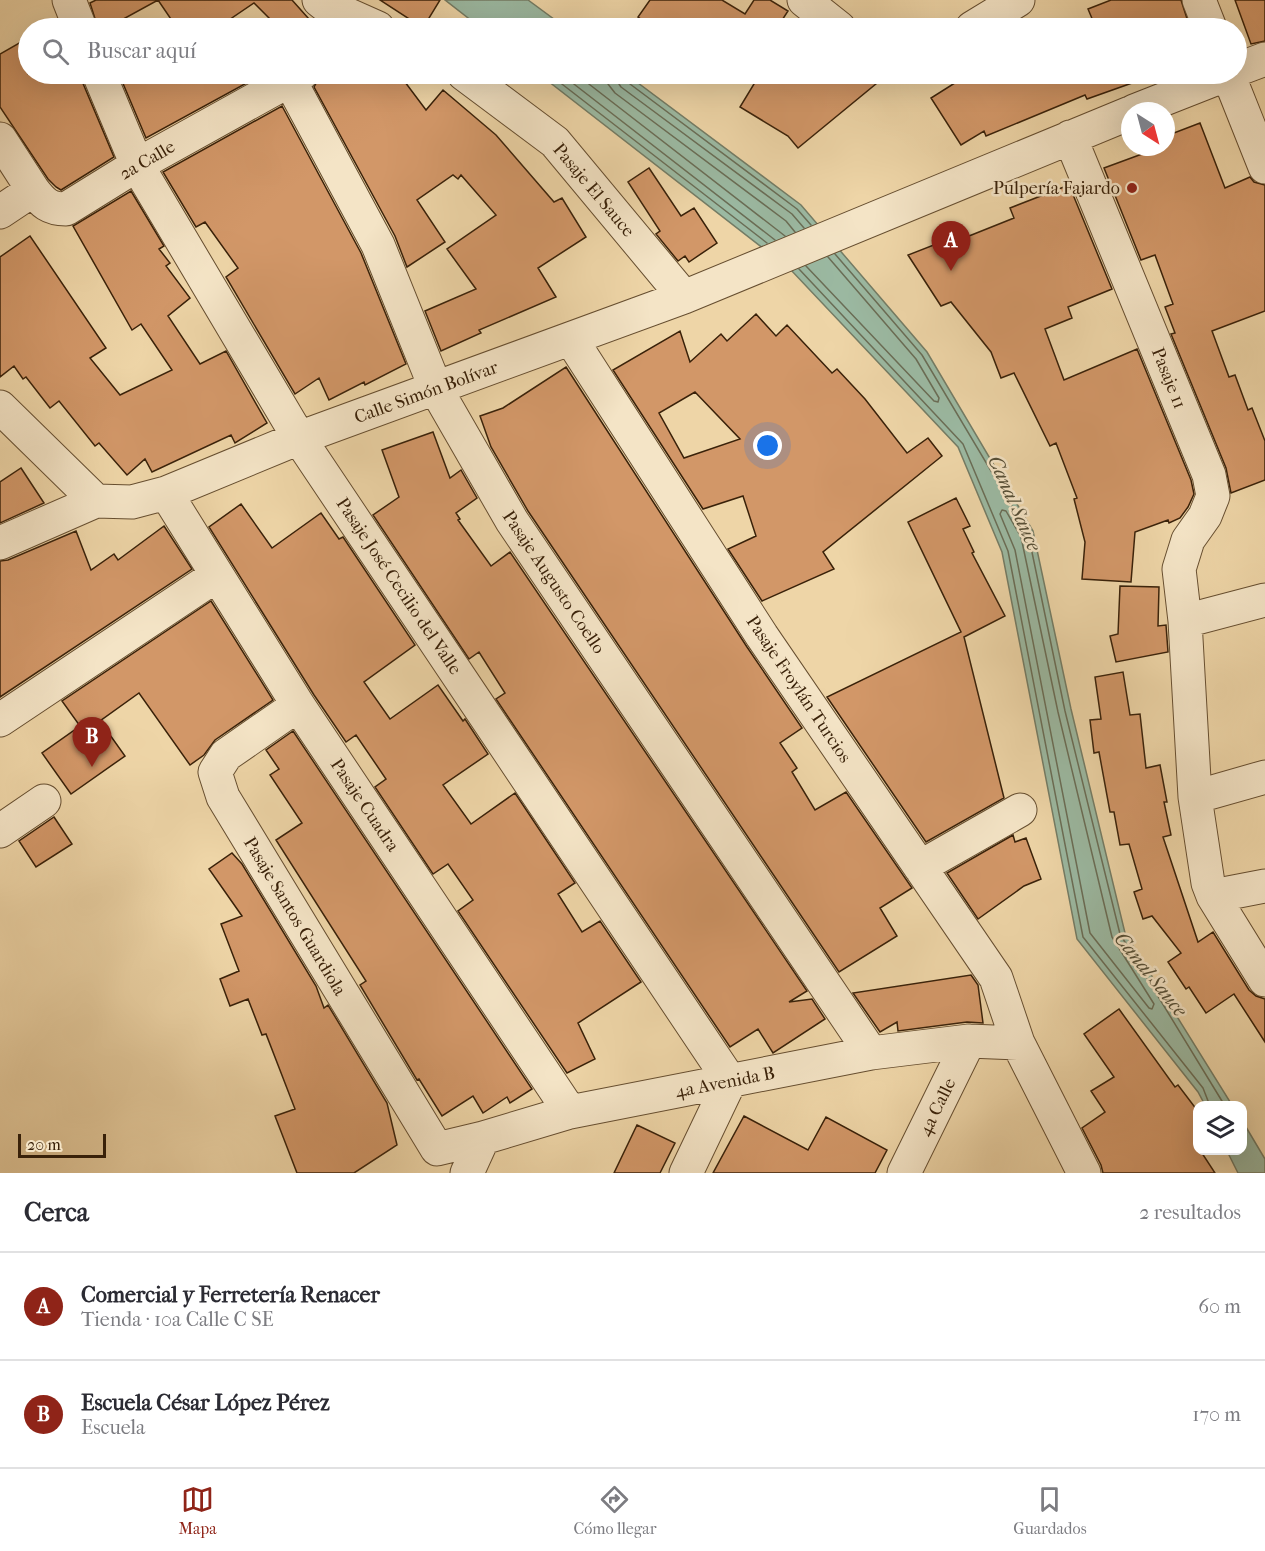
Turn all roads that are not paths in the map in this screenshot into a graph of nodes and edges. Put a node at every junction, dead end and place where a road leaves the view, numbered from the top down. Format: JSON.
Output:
{"nodes":[{"id":1,"x":69,"y":0,"type":"edge"},
{"id":2,"x":319,"y":0,"type":"edge"},
{"id":3,"x":804,"y":0,"type":"edge"},
{"id":4,"x":1018,"y":0,"type":"edge"},
{"id":5,"x":1198,"y":0,"type":"edge"},
{"id":6,"x":76,"y":18,"type":"edge"},
{"id":7,"x":353,"y":18,"type":"edge"},
{"id":8,"x":826,"y":18,"type":"edge"},
{"id":9,"x":988,"y":18,"type":"edge"},
{"id":10,"x":1206,"y":18,"type":"edge"},
{"id":11,"x":1265,"y":59,"type":"edge"},
{"id":12,"x":1247,"y":66,"type":"edge"},
{"id":13,"x":103,"y":84,"type":"edge"},
{"id":14,"x":282,"y":84,"type":"edge"},
{"id":15,"x":298,"y":84,"type":"edge"},
{"id":16,"x":477,"y":84,"type":"edge"},
{"id":17,"x":1203,"y":84,"type":"edge"},
{"id":18,"x":1232,"y":84,"type":"edge"},
{"id":19,"x":1157,"y":102,"type":"edge"},
{"id":20,"x":1121,"y":117,"type":"edge"},
{"id":21,"x":1070,"y":137,"type":"junction"},
{"id":22,"x":0,"y":139,"type":"edge"},
{"id":23,"x":137,"y":165,"type":"junction"},
{"id":24,"x":1265,"y":167,"type":"edge"},
{"id":25,"x":33,"y":190,"type":"junction"},
{"id":26,"x":0,"y":212,"type":"edge"},
{"id":27,"x":698,"y":291,"type":"junction"},
{"id":28,"x":571,"y":339,"type":"junction"},
{"id":29,"x":436,"y":389,"type":"junction"},
{"id":30,"x":0,"y":407,"type":"edge"},
{"id":31,"x":299,"y":438,"type":"junction"},
{"id":32,"x":166,"y":494,"type":"junction"},
{"id":33,"x":96,"y":501,"type":"junction"},
{"id":34,"x":0,"y":543,"type":"edge"},
{"id":35,"x":217,"y":575,"type":"junction"},
{"id":36,"x":1265,"y":600,"type":"edge"},
{"id":37,"x":1185,"y":621,"type":"junction"},
{"id":38,"x":298,"y":705,"type":"junction"},
{"id":39,"x":0,"y":720,"type":"edge"},
{"id":40,"x":1265,"y":777,"type":"edge"},
{"id":41,"x":1195,"y":797,"type":"junction"},
{"id":42,"x":44,"y":801,"type":"dead end"},
{"id":43,"x":1020,"y":810,"type":"dead end"},
{"id":44,"x":0,"y":831,"type":"edge"},
{"id":45,"x":920,"y":867,"type":"junction"},
{"id":46,"x":1265,"y":886,"type":"edge"},
{"id":47,"x":1214,"y":896,"type":"junction"},
{"id":48,"x":1265,"y":980,"type":"edge"},
{"id":49,"x":969,"y":1041,"type":"junction"},
{"id":50,"x":1018,"y":1043,"type":"junction"},
{"id":51,"x":871,"y":1053,"type":"junction"},
{"id":52,"x":730,"y":1081,"type":"junction"},
{"id":53,"x":570,"y":1112,"type":"junction"},
{"id":54,"x":483,"y":1138,"type":"junction"},
{"id":55,"x":437,"y":1149,"type":"joint"},
{"id":56,"x":467,"y":1173,"type":"edge"},
{"id":57,"x":686,"y":1173,"type":"edge"},
{"id":58,"x":904,"y":1173,"type":"edge"},
{"id":59,"x":1084,"y":1173,"type":"edge"}],
"edges":[{"from":1,"to":6,"type":"street"},
{"from":2,"to":7,"type":"street"},
{"from":3,"to":8,"type":"street"},
{"from":4,"to":9,"type":"street"},
{"from":5,"to":10,"type":"street"},
{"from":11,"to":12,"type":"street"},
{"from":13,"to":23,"type":"street","name":"Pasaje José Cecilio del Valle"},
{"from":14,"to":23,"type":"street","name":"2a Calle"},
{"from":15,"to":29,"type":"street","name":"Pasaje Augusto Coello"},
{"from":16,"to":27,"type":"street","name":"Pasaje El Sauce"},
{"from":17,"to":19,"type":"street"},
{"from":18,"to":24,"type":"street"},
{"from":20,"to":21,"type":"street","name":"Calle Simón Bolívar"},
{"from":21,"to":27,"type":"street","name":"Calle Simón Bolívar"},
{"from":21,"to":37,"type":"street","name":"Pasaje 11"},
{"from":22,"to":25,"type":"street","name":"2a Calle"},
{"from":23,"to":25,"type":"street","name":"2a Calle"},
{"from":23,"to":31,"type":"street","name":"Pasaje José Cecilio del Valle"},
{"from":25,"to":26,"type":"street"},
{"from":27,"to":28,"type":"street","name":"Calle Simón Bolívar"},
{"from":28,"to":29,"type":"street","name":"Calle Simón Bolívar"},
{"from":28,"to":45,"type":"street","name":"Pasaje Froylán Turcios"},
{"from":29,"to":31,"type":"street","name":"Calle Simón Bolívar"},
{"from":29,"to":51,"type":"street","name":"Pasaje Augusto Coello"},
{"from":30,"to":33,"type":"street"},
{"from":31,"to":32,"type":"street","name":"Calle Simón Bolívar"},
{"from":31,"to":52,"type":"street","name":"Pasaje José Cecilio del Valle"},
{"from":32,"to":33,"type":"street","name":"Calle Simón Bolívar"},
{"from":32,"to":35,"type":"street","name":"Pasaje Cuadra"},
{"from":33,"to":34,"type":"street"},
{"from":35,"to":38,"type":"street","name":"Pasaje Cuadra"},
{"from":35,"to":39,"type":"street"},
{"from":36,"to":37,"type":"street"},
{"from":37,"to":41,"type":"street","name":"Pasaje 11"},
{"from":38,"to":53,"type":"street","name":"Pasaje Cuadra"},
{"from":38,"to":55,"type":"street","name":"Pasaje Santos Guardiola"},
{"from":40,"to":41,"type":"street"},
{"from":41,"to":47,"type":"street","name":"Pasaje 11"},
{"from":42,"to":44,"type":"street"},
{"from":43,"to":45,"type":"street"},
{"from":45,"to":50,"type":"street","name":"Pasaje Froylán Turcios"},
{"from":46,"to":47,"type":"street"},
{"from":47,"to":48,"type":"street","name":"Pasaje 11"},
{"from":49,"to":50,"type":"street","name":"4a Avenida B"},
{"from":49,"to":51,"type":"street","name":"4a Avenida B"},
{"from":49,"to":58,"type":"street","name":"4a Calle"},
{"from":50,"to":59,"type":"street","name":"Pasaje Froylán Turcios"},
{"from":51,"to":52,"type":"street","name":"4a Avenida B"},
{"from":52,"to":53,"type":"street","name":"4a Avenida B"},
{"from":52,"to":57,"type":"street"},
{"from":53,"to":54,"type":"street","name":"4a Avenida B"},
{"from":54,"to":55,"type":"street","name":"4a Avenida B"},
{"from":54,"to":56,"type":"street"}]}
